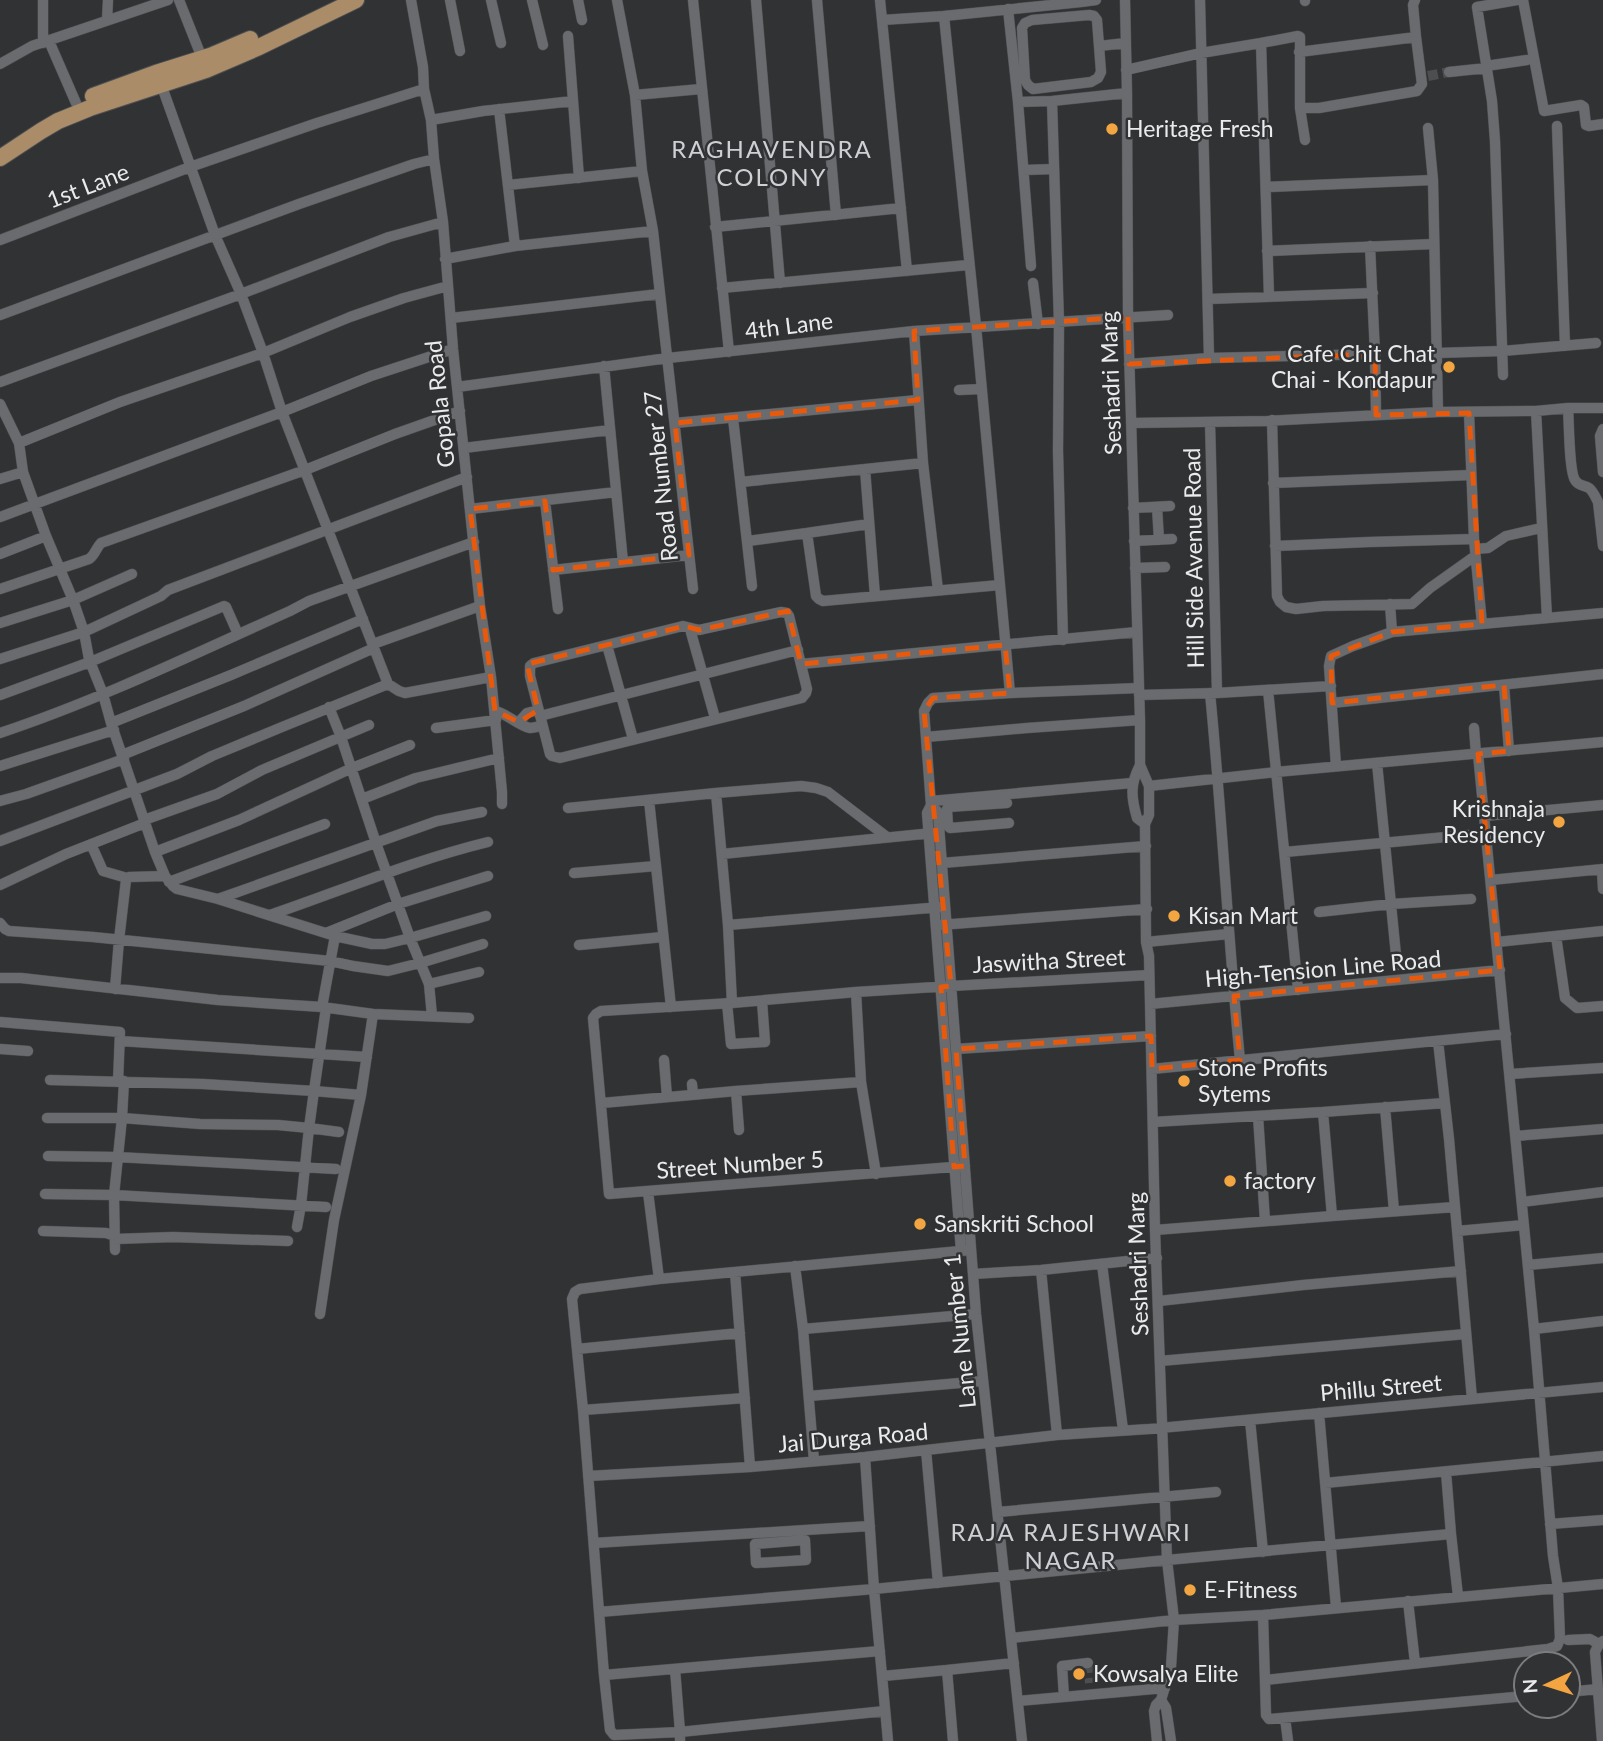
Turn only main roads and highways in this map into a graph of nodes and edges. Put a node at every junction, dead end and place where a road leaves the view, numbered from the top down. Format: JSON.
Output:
{"nodes":[{"id":1,"x":331,"y":0,"type":"edge"},
{"id":2,"x":356,"y":0,"type":"edge"},
{"id":3,"x":169,"y":77,"type":"junction"},
{"id":4,"x":33,"y":131,"type":"junction"},
{"id":5,"x":0,"y":148,"type":"edge"},
{"id":6,"x":0,"y":158,"type":"edge"}],
"edges":[{"from":1,"to":3,"type":"main road"},
{"from":2,"to":3,"type":"main road"},
{"from":3,"to":4,"type":"main road"},
{"from":3,"to":4,"type":"main road"},
{"from":4,"to":5,"type":"main road"},
{"from":4,"to":6,"type":"main road"}]}
